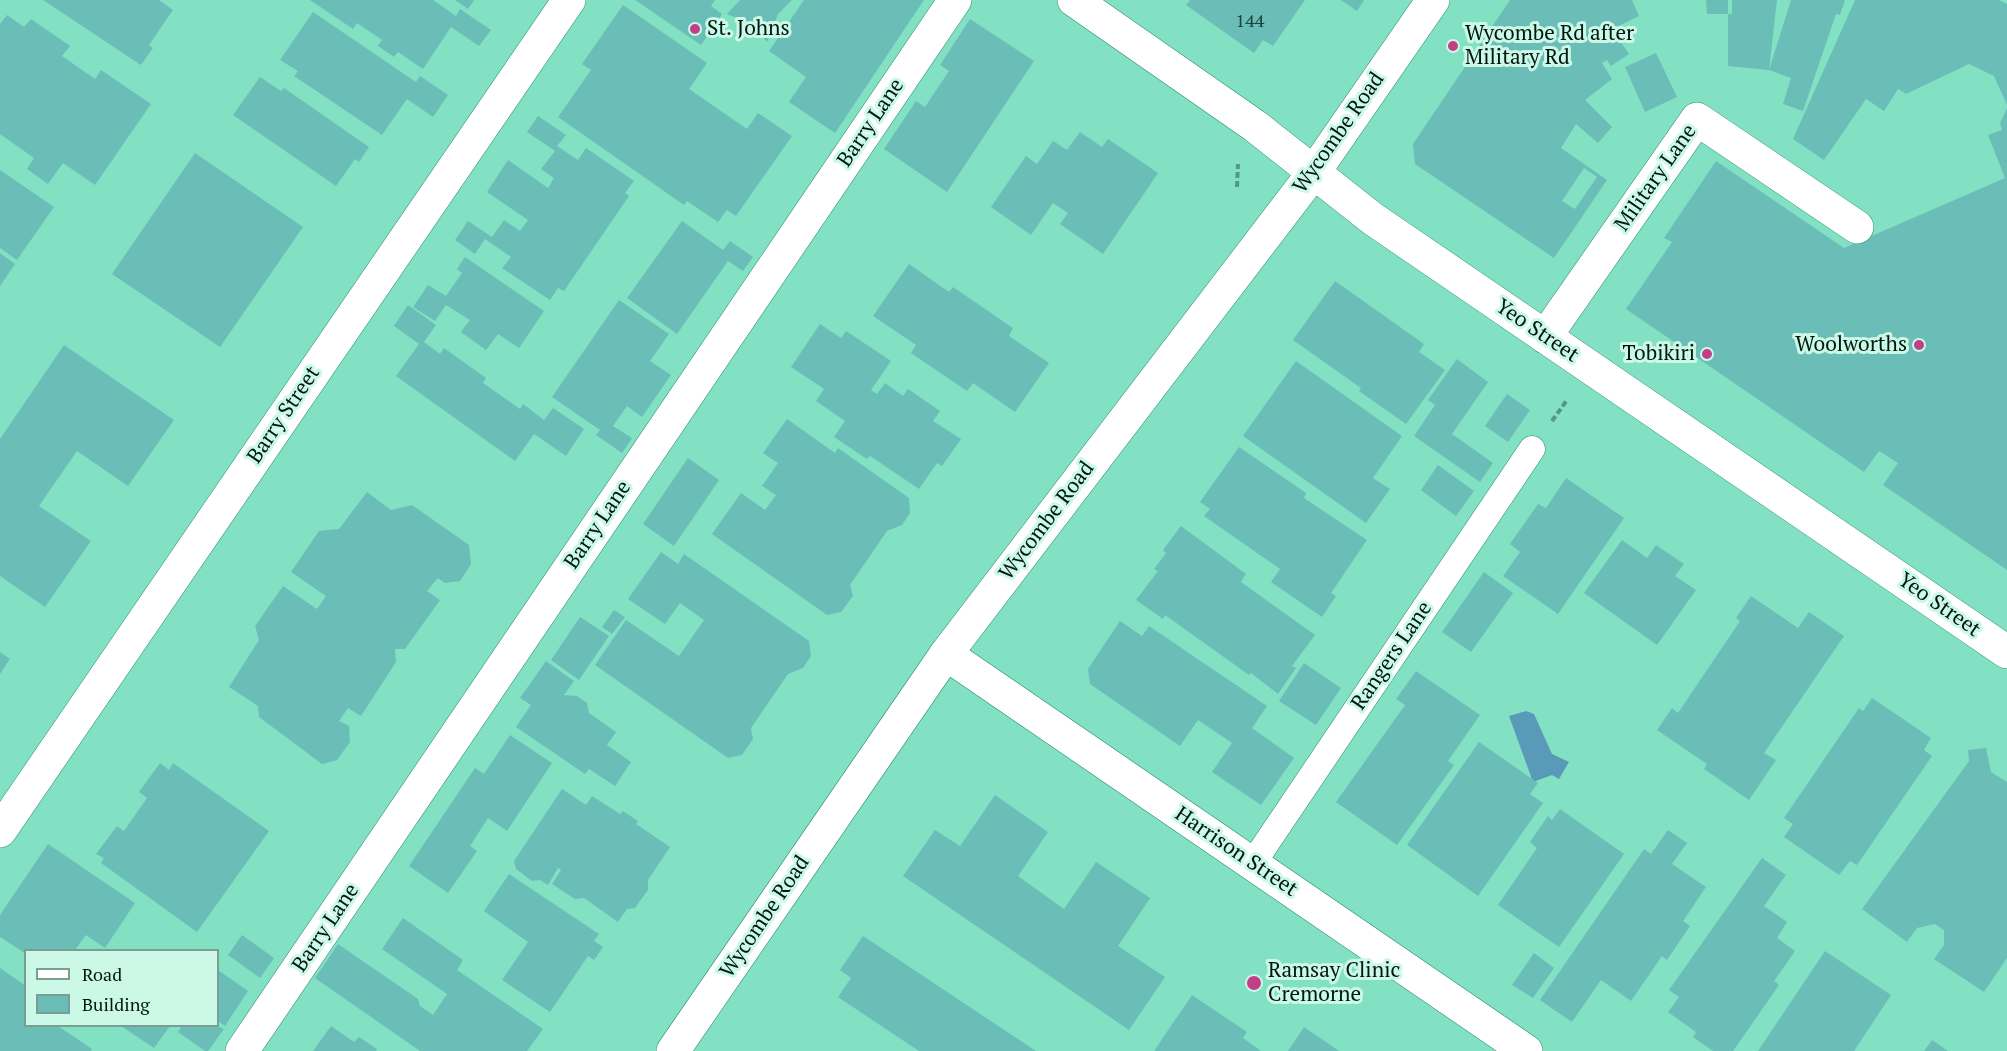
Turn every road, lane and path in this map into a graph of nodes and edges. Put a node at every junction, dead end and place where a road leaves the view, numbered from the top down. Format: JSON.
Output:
{"nodes":[{"id":1,"x":569,"y":0,"type":"edge"},
{"id":2,"x":955,"y":0,"type":"edge"},
{"id":3,"x":1074,"y":0,"type":"edge"},
{"id":4,"x":1432,"y":0,"type":"edge"},
{"id":5,"x":1238,"y":164,"type":"dead end"},
{"id":6,"x":1314,"y":172,"type":"junction"},
{"id":7,"x":1237,"y":187,"type":"dead end"},
{"id":8,"x":1857,"y":227,"type":"dead end"},
{"id":9,"x":1545,"y":337,"type":"junction"},
{"id":10,"x":1590,"y":367,"type":"junction"},
{"id":11,"x":1532,"y":449,"type":"joint"},
{"id":12,"x":2007,"y":652,"type":"edge"},
{"id":13,"x":946,"y":654,"type":"junction"},
{"id":14,"x":0,"y":831,"type":"edge"},
{"id":15,"x":1253,"y":864,"type":"junction"},
{"id":16,"x":242,"y":1051,"type":"edge"},
{"id":17,"x":673,"y":1051,"type":"edge"},
{"id":18,"x":1526,"y":1051,"type":"edge"}],
"edges":[{"from":1,"to":14,"type":"street","name":"Barry Street"},
{"from":2,"to":16,"type":"street","name":"Barry Lane"},
{"from":3,"to":6,"type":"street","name":"Yeo Street"},
{"from":4,"to":6,"type":"street","name":"Wycombe Road"},
{"from":5,"to":7,"type":"path"},
{"from":6,"to":9,"type":"street","name":"Yeo Street"},
{"from":6,"to":13,"type":"street","name":"Wycombe Road"},
{"from":8,"to":9,"type":"street","name":"Military Lane"},
{"from":9,"to":10,"type":"street","name":"Yeo Street"},
{"from":10,"to":11,"type":"path"},
{"from":10,"to":12,"type":"street","name":"Yeo Street"},
{"from":11,"to":15,"type":"lane","name":"Rangers Lane"},
{"from":13,"to":15,"type":"street","name":"Harrison Street"},
{"from":13,"to":17,"type":"street","name":"Wycombe Road"},
{"from":15,"to":18,"type":"street","name":"Harrison Street"}]}
